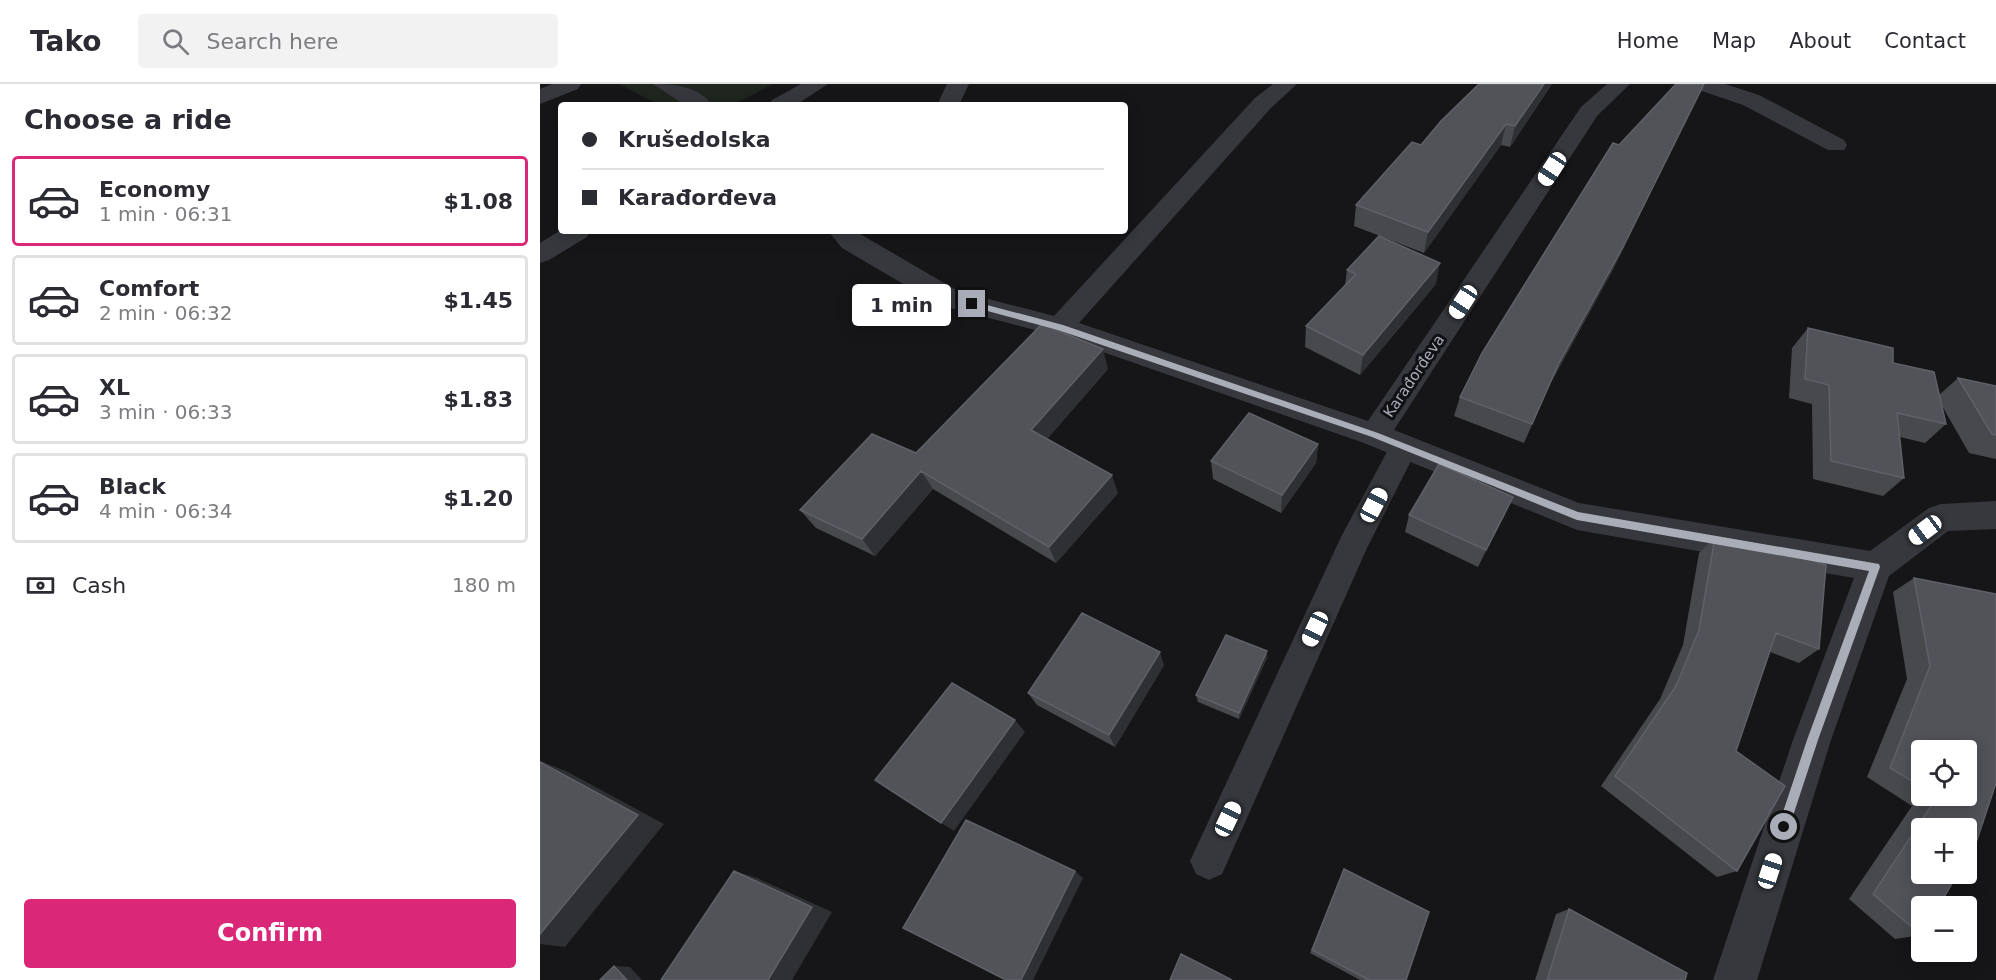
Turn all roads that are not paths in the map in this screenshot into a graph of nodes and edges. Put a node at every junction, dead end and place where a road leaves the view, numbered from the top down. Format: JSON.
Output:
{"nodes":[{"id":1,"x":570,"y":84,"type":"edge"},
{"id":2,"x":664,"y":84,"type":"edge"},
{"id":3,"x":817,"y":84,"type":"edge"},
{"id":4,"x":958,"y":84,"type":"edge"},
{"id":5,"x":1286,"y":84,"type":"edge"},
{"id":6,"x":1619,"y":84,"type":"edge"},
{"id":7,"x":1704,"y":84,"type":"edge"},
{"id":8,"x":540,"y":97,"type":"edge"},
{"id":9,"x":696,"y":102,"type":"edge"},
{"id":10,"x":785,"y":102,"type":"edge"},
{"id":11,"x":949,"y":102,"type":"edge"},
{"id":12,"x":1836,"y":145,"type":"dead end"},
{"id":13,"x":573,"y":234,"type":"edge"},
{"id":14,"x":844,"y":234,"type":"edge"},
{"id":15,"x":540,"y":254,"type":"edge"},
{"id":16,"x":1060,"y":327,"type":"junction"},
{"id":17,"x":1390,"y":441,"type":"junction"},
{"id":18,"x":1996,"y":515,"type":"edge"},
{"id":19,"x":1875,"y":567,"type":"junction"},
{"id":20,"x":1209,"y":861,"type":"dead end"},
{"id":21,"x":1735,"y":980,"type":"edge"}],
"edges":[{"from":1,"to":8,"type":"street"},
{"from":2,"to":9,"type":"street"},
{"from":3,"to":10,"type":"street"},
{"from":4,"to":11,"type":"street"},
{"from":5,"to":16,"type":"street"},
{"from":6,"to":17,"type":"street","name":"Karađorđeva"},
{"from":7,"to":12,"type":"street"},
{"from":13,"to":15,"type":"street"},
{"from":14,"to":16,"type":"street","name":"Karađorđeva"},
{"from":16,"to":17,"type":"street","name":"Karađorđeva"},
{"from":17,"to":19,"type":"street","name":"Karađorđeva"},
{"from":17,"to":20,"type":"lane"},
{"from":18,"to":19,"type":"street"},
{"from":19,"to":21,"type":"street"}]}
